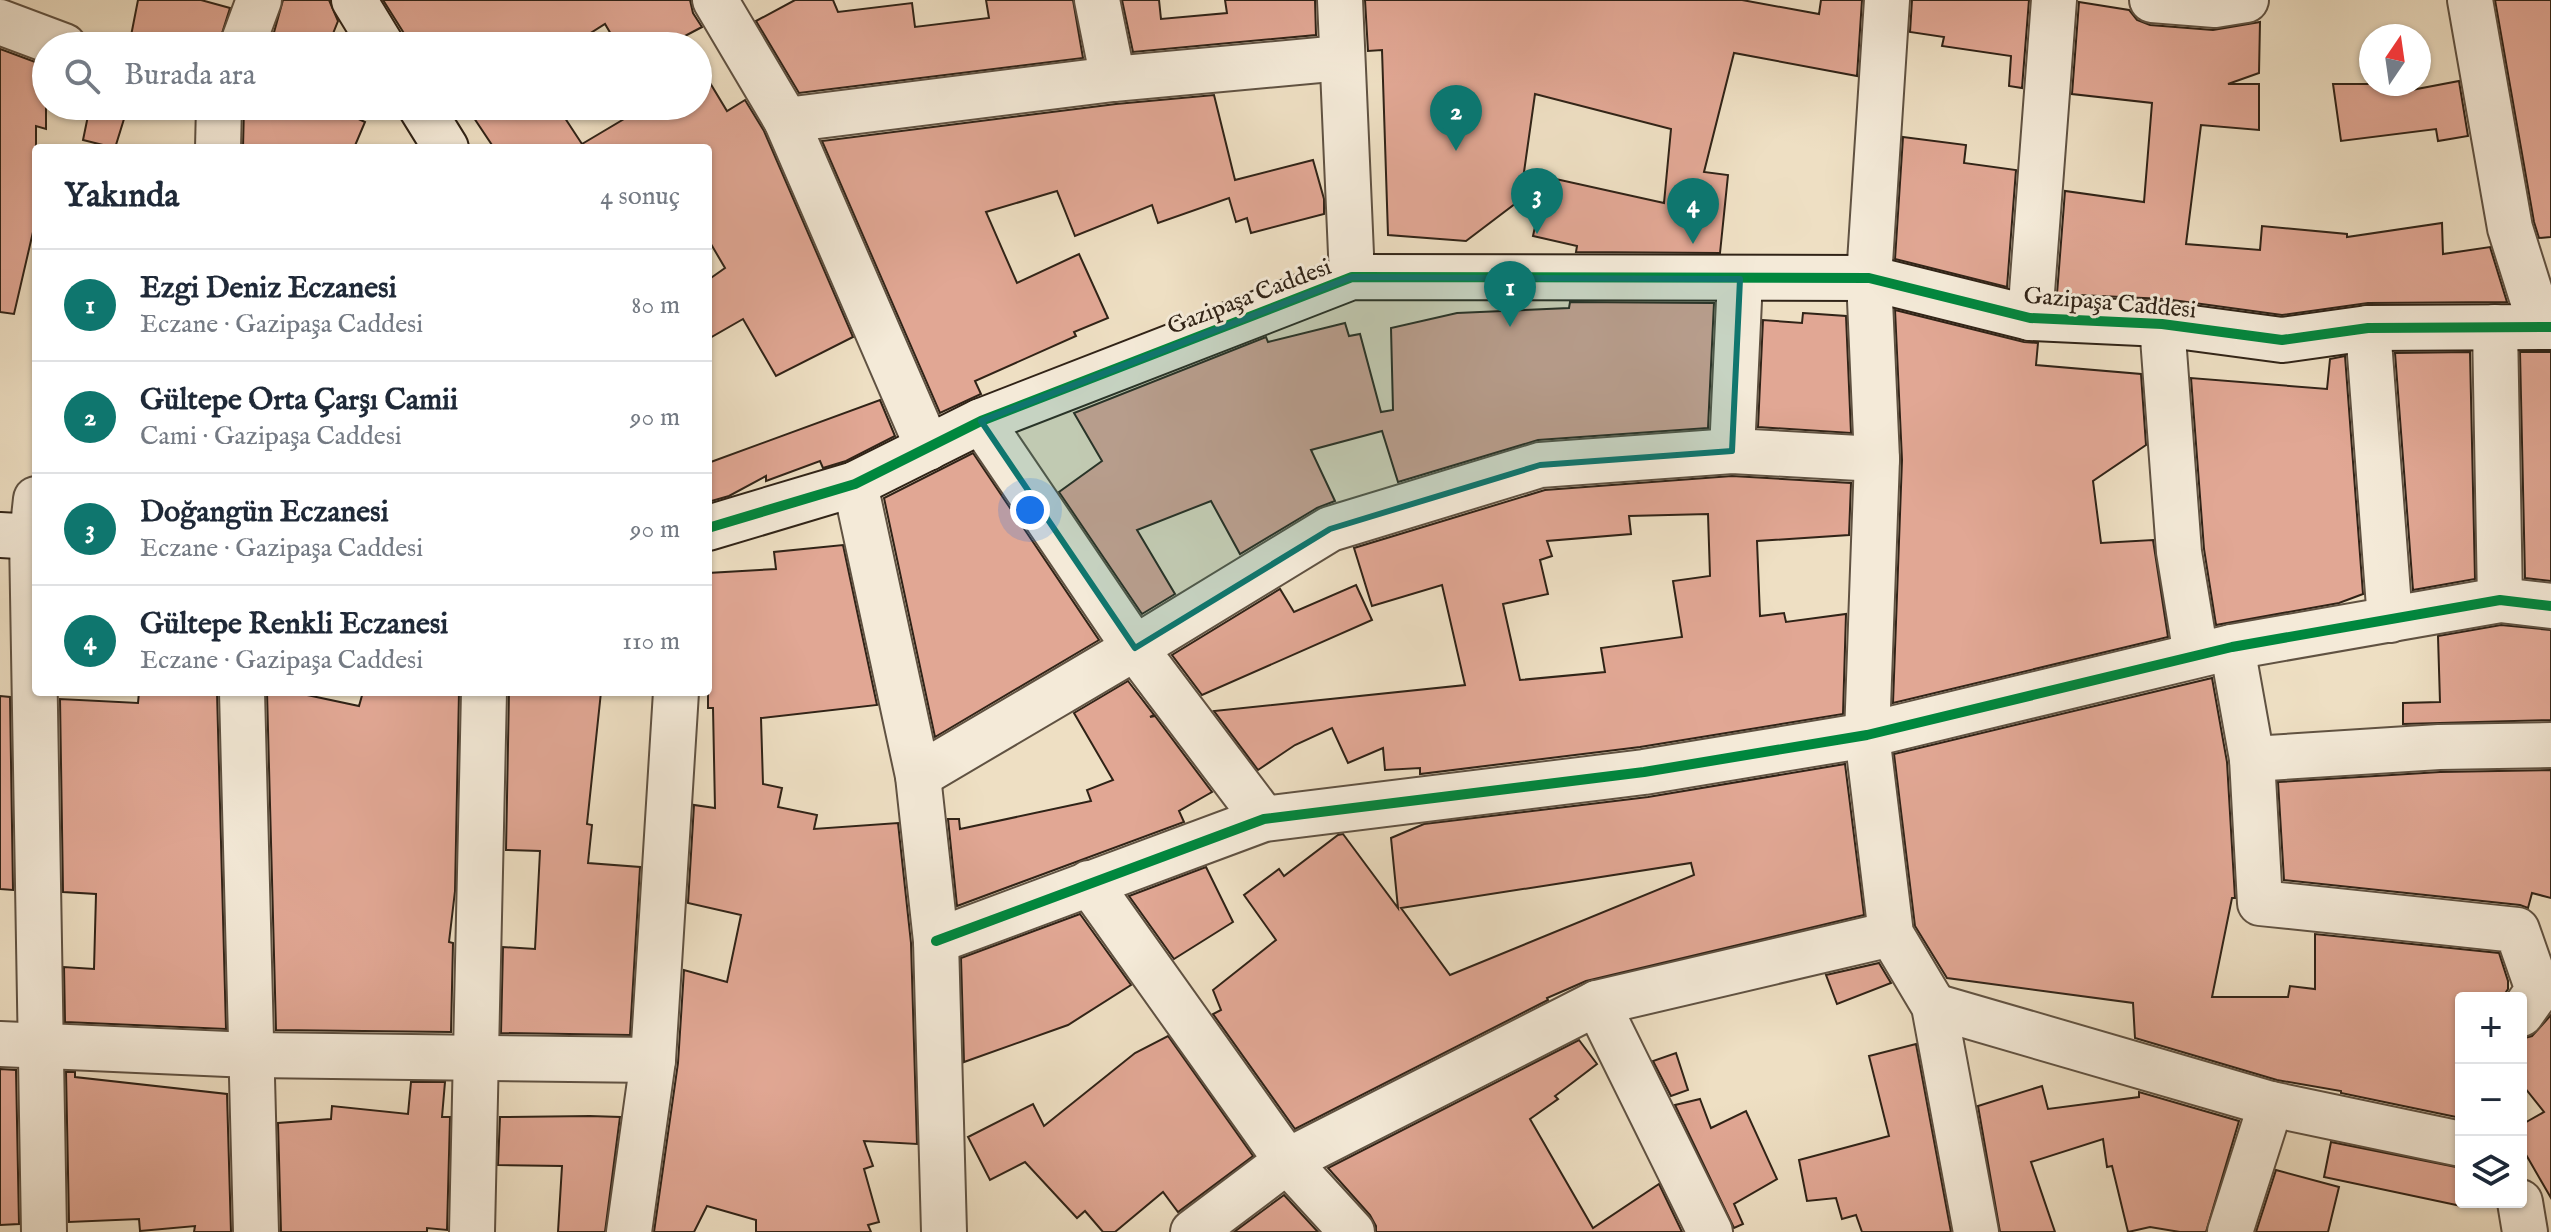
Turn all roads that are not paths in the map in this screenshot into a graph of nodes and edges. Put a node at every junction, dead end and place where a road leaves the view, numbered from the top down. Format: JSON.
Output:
{"nodes":[{"id":1,"x":259,"y":0,"type":"edge"},
{"id":2,"x":354,"y":0,"type":"edge"},
{"id":3,"x":715,"y":0,"type":"edge"},
{"id":4,"x":1097,"y":0,"type":"edge"},
{"id":5,"x":1340,"y":0,"type":"edge"},
{"id":6,"x":1887,"y":0,"type":"edge"},
{"id":7,"x":2054,"y":0,"type":"edge"},
{"id":8,"x":2152,"y":0,"type":"edge"},
{"id":9,"x":2246,"y":0,"type":"edge"},
{"id":10,"x":2470,"y":0,"type":"edge"},
{"id":11,"x":0,"y":22,"type":"edge"},
{"id":12,"x":247,"y":32,"type":"edge"},
{"id":13,"x":373,"y":32,"type":"edge"},
{"id":14,"x":32,"y":34,"type":"edge"},
{"id":15,"x":1341,"y":58,"type":"junction"},
{"id":16,"x":1113,"y":79,"type":"junction"},
{"id":17,"x":219,"y":120,"type":"edge"},
{"id":18,"x":429,"y":120,"type":"edge"},
{"id":19,"x":786,"y":120,"type":"junction"},
{"id":20,"x":218,"y":144,"type":"edge"},
{"id":21,"x":444,"y":144,"type":"edge"},
{"id":22,"x":1352,"y":277,"type":"junction"},
{"id":23,"x":1869,"y":278,"type":"junction"},
{"id":24,"x":1740,"y":279,"type":"junction"},
{"id":25,"x":2030,"y":318,"type":"junction"},
{"id":26,"x":2162,"y":324,"type":"junction"},
{"id":27,"x":2495,"y":327,"type":"junction"},
{"id":28,"x":2546,"y":327,"type":"edge"},
{"id":29,"x":2368,"y":328,"type":"junction"},
{"id":30,"x":981,"y":421,"type":"junction"},
{"id":31,"x":928,"y":448,"type":"junction"},
{"id":32,"x":1732,"y":451,"type":"junction"},
{"id":33,"x":1877,"y":459,"type":"junction"},
{"id":34,"x":855,"y":484,"type":"junction"},
{"id":35,"x":26,"y":527,"type":"edge"},
{"id":36,"x":712,"y":527,"type":"edge"},
{"id":37,"x":2500,"y":600,"type":"junction"},
{"id":38,"x":2551,"y":606,"type":"edge"},
{"id":39,"x":2390,"y":620,"type":"junction"},
{"id":40,"x":1135,"y":648,"type":"junction"},
{"id":41,"x":2214,"y":651,"type":"junction"},
{"id":42,"x":242,"y":696,"type":"edge"},
{"id":43,"x":484,"y":696,"type":"edge"},
{"id":44,"x":676,"y":696,"type":"edge"},
{"id":45,"x":1867,"y":735,"type":"junction"},
{"id":46,"x":2551,"y":745,"type":"edge"},
{"id":47,"x":2252,"y":759,"type":"junction"},
{"id":48,"x":918,"y":776,"type":"junction"},
{"id":49,"x":1264,"y":819,"type":"junction"},
{"id":50,"x":1089,"y":883,"type":"junction"},
{"id":51,"x":1891,"y":934,"type":"junction"},
{"id":52,"x":936,"y":941,"type":"junction"},
{"id":53,"x":1597,"y":1003,"type":"junction"},
{"id":54,"x":2537,"y":1004,"type":"edge"},
{"id":55,"x":1934,"y":1006,"type":"junction"},
{"id":56,"x":20,"y":1044,"type":"edge"},
{"id":57,"x":250,"y":1055,"type":"junction"},
{"id":58,"x":477,"y":1057,"type":"junction"},
{"id":59,"x":653,"y":1060,"type":"junction"},
{"id":60,"x":2271,"y":1104,"type":"junction"},
{"id":61,"x":2455,"y":1143,"type":"edge"},
{"id":62,"x":1287,"y":1161,"type":"junction"},
{"id":63,"x":2521,"y":1208,"type":"edge"},
{"id":64,"x":44,"y":1232,"type":"edge"},
{"id":65,"x":256,"y":1232,"type":"edge"},
{"id":66,"x":472,"y":1232,"type":"edge"},
{"id":67,"x":629,"y":1232,"type":"edge"},
{"id":68,"x":944,"y":1232,"type":"edge"},
{"id":69,"x":1193,"y":1232,"type":"edge"},
{"id":70,"x":1352,"y":1232,"type":"edge"},
{"id":71,"x":1710,"y":1232,"type":"edge"},
{"id":72,"x":1976,"y":1232,"type":"edge"},
{"id":73,"x":2230,"y":1232,"type":"edge"},
{"id":74,"x":2525,"y":1232,"type":"edge"}],
"edges":[{"from":1,"to":12,"type":"street"},
{"from":2,"to":13,"type":"street"},
{"from":3,"to":19,"type":"street"},
{"from":4,"to":16,"type":"street"},
{"from":5,"to":15,"type":"street"},
{"from":6,"to":23,"type":"street"},
{"from":7,"to":25,"type":"street"},
{"from":8,"to":9,"type":"street"},
{"from":10,"to":28,"type":"street"},
{"from":11,"to":14,"type":"street"},
{"from":15,"to":16,"type":"street"},
{"from":15,"to":22,"type":"street"},
{"from":16,"to":19,"type":"street"},
{"from":17,"to":20,"type":"street"},
{"from":18,"to":21,"type":"street"},
{"from":19,"to":31,"type":"street"},
{"from":22,"to":24,"type":"street","name":"Gazipaşa Caddesi"},
{"from":22,"to":30,"type":"street","name":"Gazipaşa Caddesi"},
{"from":23,"to":24,"type":"street","name":"Gazipaşa Caddesi"},
{"from":23,"to":25,"type":"street","name":"Gazipaşa Caddesi"},
{"from":23,"to":33,"type":"street"},
{"from":24,"to":32,"type":"street"},
{"from":25,"to":26,"type":"street","name":"Gazipaşa Caddesi"},
{"from":26,"to":29,"type":"street","name":"Gazipaşa Caddesi"},
{"from":26,"to":41,"type":"street"},
{"from":27,"to":28,"type":"street","name":"Gazipaşa Caddesi"},
{"from":27,"to":29,"type":"street","name":"Gazipaşa Caddesi"},
{"from":27,"to":37,"type":"street"},
{"from":29,"to":39,"type":"street"},
{"from":30,"to":31,"type":"street","name":"Gazipaşa Caddesi"},
{"from":30,"to":40,"type":"street"},
{"from":31,"to":34,"type":"street","name":"Gazipaşa Caddesi"},
{"from":32,"to":33,"type":"street"},
{"from":32,"to":40,"type":"street"},
{"from":33,"to":45,"type":"street"},
{"from":34,"to":36,"type":"street","name":"Gazipaşa Caddesi"},
{"from":34,"to":48,"type":"street"},
{"from":35,"to":56,"type":"street"},
{"from":37,"to":38,"type":"street"},
{"from":37,"to":39,"type":"street"},
{"from":39,"to":41,"type":"street"},
{"from":40,"to":48,"type":"street"},
{"from":40,"to":49,"type":"street"},
{"from":41,"to":45,"type":"street"},
{"from":41,"to":47,"type":"street"},
{"from":42,"to":57,"type":"street"},
{"from":43,"to":58,"type":"street"},
{"from":44,"to":59,"type":"street"},
{"from":45,"to":49,"type":"street"},
{"from":45,"to":51,"type":"street"},
{"from":46,"to":47,"type":"street"},
{"from":47,"to":54,"type":"street"},
{"from":48,"to":52,"type":"street"},
{"from":49,"to":50,"type":"street"},
{"from":50,"to":52,"type":"street"},
{"from":50,"to":62,"type":"street"},
{"from":51,"to":53,"type":"street"},
{"from":51,"to":55,"type":"street"},
{"from":52,"to":68,"type":"street"},
{"from":53,"to":62,"type":"street"},
{"from":53,"to":71,"type":"street"},
{"from":55,"to":60,"type":"street"},
{"from":55,"to":72,"type":"street"},
{"from":56,"to":57,"type":"street"},
{"from":56,"to":64,"type":"street"},
{"from":57,"to":58,"type":"street"},
{"from":57,"to":65,"type":"street"},
{"from":58,"to":59,"type":"street"},
{"from":58,"to":66,"type":"street"},
{"from":59,"to":67,"type":"street"},
{"from":60,"to":61,"type":"street"},
{"from":60,"to":73,"type":"street"},
{"from":62,"to":69,"type":"street"},
{"from":62,"to":70,"type":"street"},
{"from":63,"to":74,"type":"street"}]}
